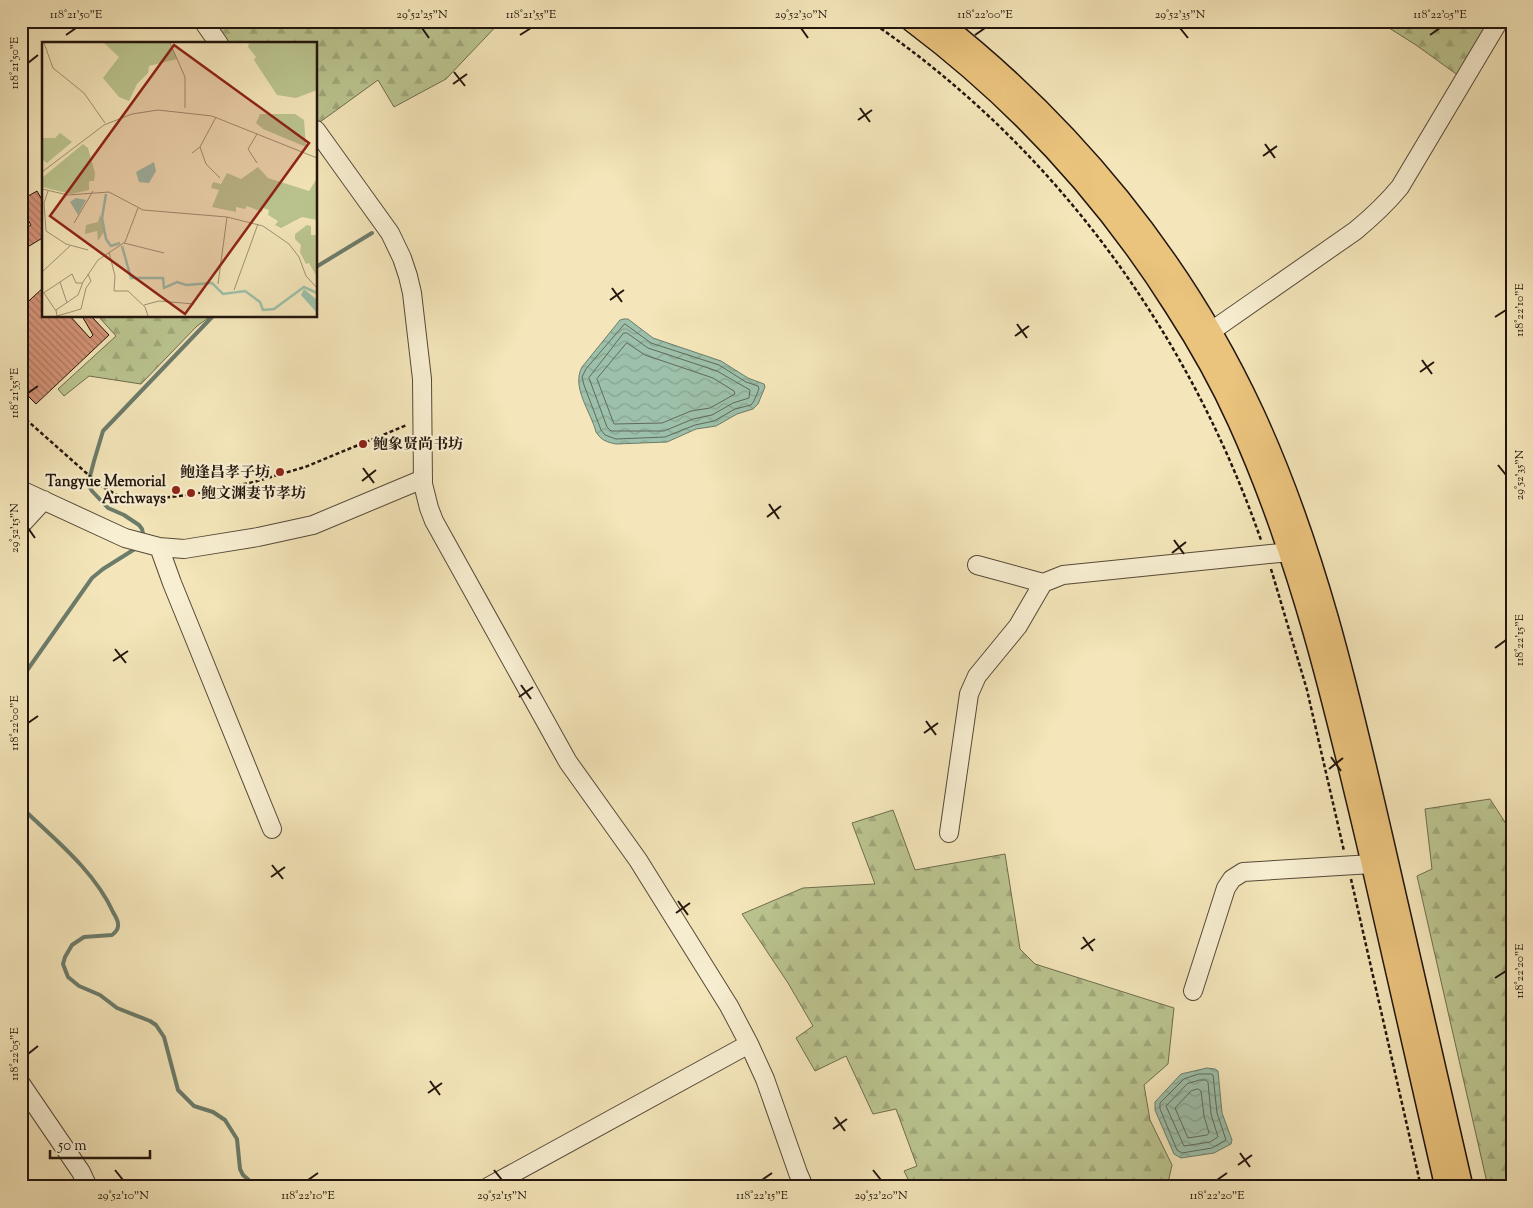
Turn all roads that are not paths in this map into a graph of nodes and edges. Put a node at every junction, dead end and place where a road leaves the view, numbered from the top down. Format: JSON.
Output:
{"nodes":[{"id":1,"x":203,"y":21,"type":"edge"},
{"id":2,"x":912,"y":21,"type":"edge"},
{"id":3,"x":938,"y":21,"type":"edge"},
{"id":4,"x":1499,"y":21,"type":"edge"},
{"id":5,"x":218,"y":42,"type":"edge"},
{"id":6,"x":322,"y":146,"type":"edge"},
{"id":7,"x":1210,"y":332,"type":"junction"},
{"id":8,"x":423,"y":479,"type":"junction"},
{"id":9,"x":21,"y":490,"type":"edge"},
{"id":10,"x":44,"y":500,"type":"junction"},
{"id":11,"x":21,"y":525,"type":"edge"},
{"id":12,"x":159,"y":547,"type":"junction"},
{"id":13,"x":1290,"y":552,"type":"junction"},
{"id":14,"x":977,"y":565,"type":"dead end"},
{"id":15,"x":1043,"y":583,"type":"junction"},
{"id":16,"x":272,"y":829,"type":"dead end"},
{"id":17,"x":949,"y":833,"type":"dead end"},
{"id":18,"x":1372,"y":864,"type":"junction"},
{"id":19,"x":1193,"y":992,"type":"dead end"},
{"id":20,"x":750,"y":1044,"type":"junction"},
{"id":21,"x":21,"y":1084,"type":"edge"},
{"id":22,"x":88,"y":1187,"type":"edge"},
{"id":23,"x":488,"y":1187,"type":"edge"},
{"id":24,"x":804,"y":1187,"type":"edge"},
{"id":25,"x":1446,"y":1187,"type":"edge"},
{"id":26,"x":1462,"y":1187,"type":"edge"}],
"edges":[{"from":1,"to":5,"type":"street"},
{"from":2,"to":13,"type":"main road"},
{"from":3,"to":7,"type":"main road"},
{"from":4,"to":7,"type":"street"},
{"from":6,"to":8,"type":"street"},
{"from":7,"to":26,"type":"main road"},
{"from":8,"to":12,"type":"street"},
{"from":8,"to":20,"type":"street"},
{"from":9,"to":10,"type":"street"},
{"from":10,"to":11,"type":"street"},
{"from":10,"to":12,"type":"street"},
{"from":12,"to":16,"type":"street"},
{"from":13,"to":15,"type":"street"},
{"from":13,"to":18,"type":"main road"},
{"from":14,"to":15,"type":"street"},
{"from":15,"to":17,"type":"street"},
{"from":18,"to":19,"type":"street"},
{"from":18,"to":25,"type":"main road"},
{"from":20,"to":23,"type":"street"},
{"from":20,"to":24,"type":"street"},
{"from":21,"to":22,"type":"street"}]}
